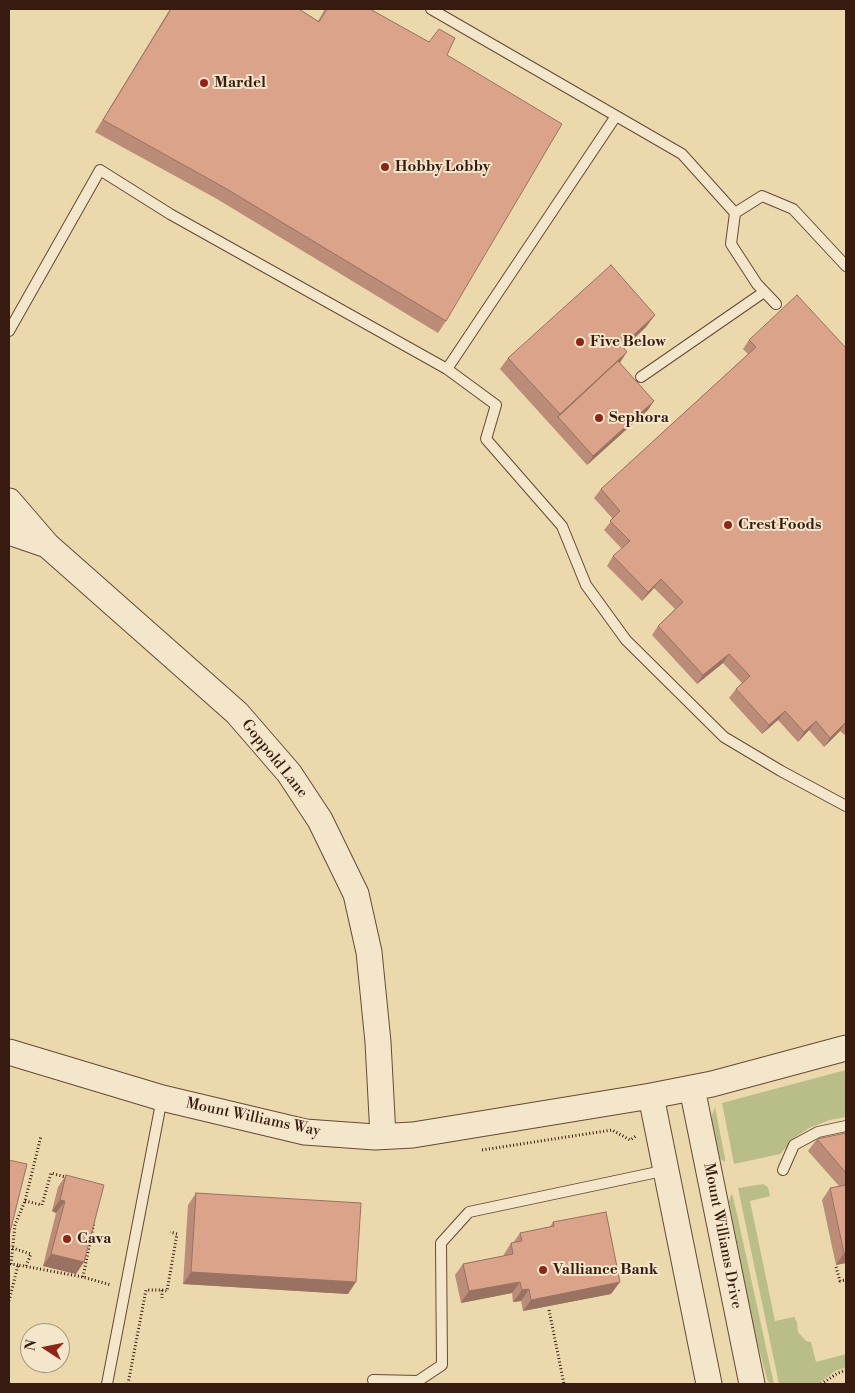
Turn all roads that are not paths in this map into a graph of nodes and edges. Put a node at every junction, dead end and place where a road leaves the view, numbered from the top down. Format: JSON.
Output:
{"nodes":[{"id":1,"x":431,"y":9,"type":"edge"},
{"id":2,"x":616,"y":116,"type":"junction"},
{"id":3,"x":735,"y":214,"type":"junction"},
{"id":4,"x":846,"y":266,"type":"edge"},
{"id":5,"x":764,"y":292,"type":"junction"},
{"id":6,"x":776,"y":304,"type":"dead end"},
{"id":7,"x":9,"y":331,"type":"edge"},
{"id":8,"x":447,"y":369,"type":"junction"},
{"id":9,"x":641,"y":377,"type":"dead end"},
{"id":10,"x":9,"y":501,"type":"edge"},
{"id":11,"x":9,"y":532,"type":"edge"},
{"id":12,"x":47,"y":545,"type":"junction"},
{"id":13,"x":846,"y":806,"type":"edge"},
{"id":14,"x":846,"y":1048,"type":"edge"},
{"id":15,"x":9,"y":1052,"type":"edge"},
{"id":16,"x":692,"y":1088,"type":"junction"},
{"id":17,"x":651,"y":1096,"type":"junction"},
{"id":18,"x":162,"y":1098,"type":"junction"},
{"id":19,"x":846,"y":1126,"type":"edge"},
{"id":20,"x":383,"y":1136,"type":"junction"},
{"id":21,"x":667,"y":1170,"type":"junction"},
{"id":22,"x":783,"y":1170,"type":"dead end"},
{"id":23,"x":373,"y":1380,"type":"dead end"},
{"id":24,"x":418,"y":1383,"type":"edge"},
{"id":25,"x":107,"y":1384,"type":"edge"},
{"id":26,"x":709,"y":1384,"type":"edge"},
{"id":27,"x":752,"y":1384,"type":"edge"}],
"edges":[{"from":1,"to":2,"type":"lane"},
{"from":2,"to":3,"type":"lane"},
{"from":2,"to":8,"type":"lane"},
{"from":3,"to":4,"type":"lane"},
{"from":3,"to":5,"type":"lane"},
{"from":5,"to":6,"type":"lane"},
{"from":5,"to":9,"type":"lane"},
{"from":7,"to":8,"type":"lane"},
{"from":8,"to":13,"type":"lane"},
{"from":10,"to":12,"type":"street","name":"Goppold Lane"},
{"from":11,"to":12,"type":"street","name":"Goppold Lane"},
{"from":12,"to":20,"type":"street","name":"Goppold Lane"},
{"from":14,"to":16,"type":"street"},
{"from":15,"to":18,"type":"street","name":"Mount Williams Way"},
{"from":16,"to":17,"type":"street","name":"Mount Williams Way"},
{"from":16,"to":27,"type":"street","name":"Mount Williams Drive"},
{"from":17,"to":20,"type":"street","name":"Mount Williams Way"},
{"from":17,"to":21,"type":"street"},
{"from":18,"to":20,"type":"street","name":"Mount Williams Way"},
{"from":18,"to":25,"type":"lane"},
{"from":19,"to":22,"type":"lane"},
{"from":21,"to":24,"type":"lane"},
{"from":21,"to":26,"type":"street"},
{"from":23,"to":24,"type":"lane"}]}
